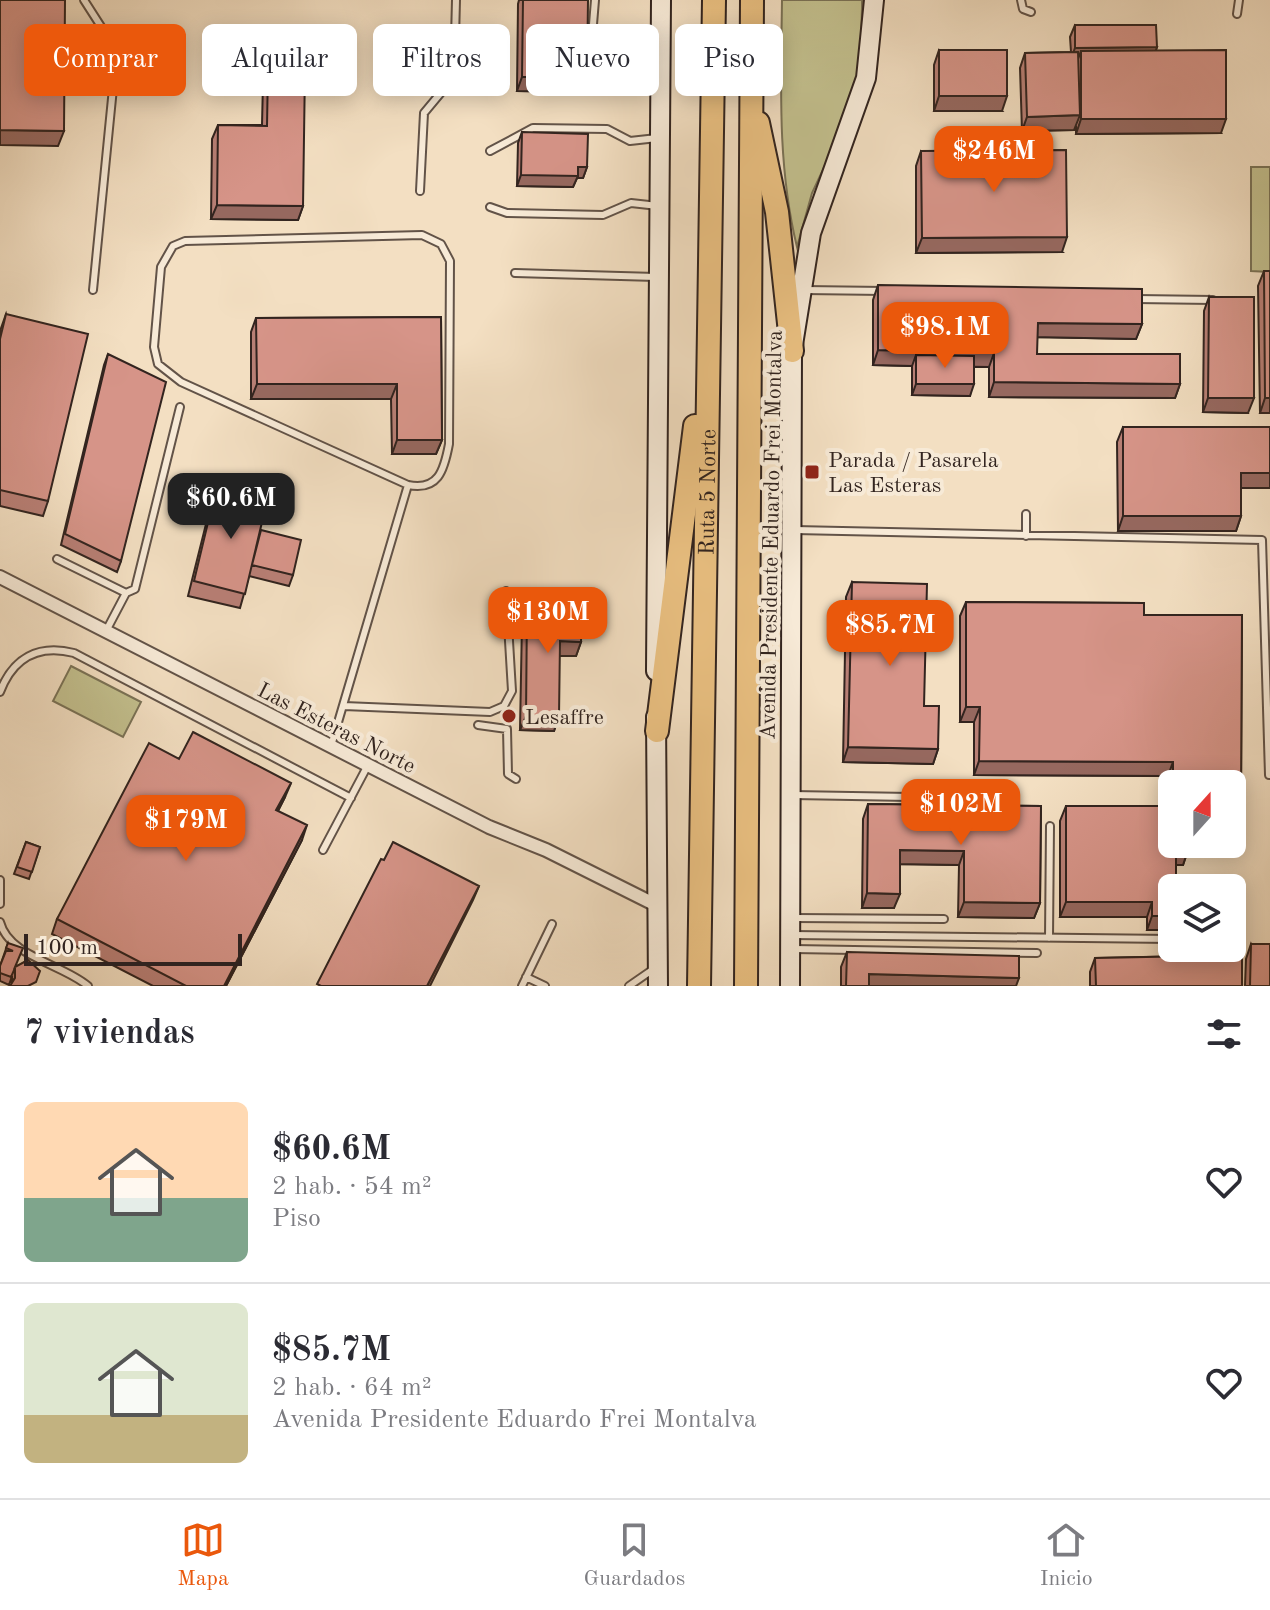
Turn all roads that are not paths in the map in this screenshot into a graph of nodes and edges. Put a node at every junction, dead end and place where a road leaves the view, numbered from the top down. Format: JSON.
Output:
{"nodes":[{"id":1,"x":84,"y":0,"type":"edge"},
{"id":2,"x":456,"y":0,"type":"edge"},
{"id":3,"x":595,"y":0,"type":"edge"},
{"id":4,"x":661,"y":0,"type":"edge"},
{"id":5,"x":714,"y":0,"type":"edge"},
{"id":6,"x":752,"y":0,"type":"edge"},
{"id":7,"x":874,"y":0,"type":"edge"},
{"id":8,"x":1021,"y":0,"type":"edge"},
{"id":9,"x":1239,"y":0,"type":"edge"},
{"id":10,"x":1031,"y":12,"type":"dead end"},
{"id":11,"x":1237,"y":14,"type":"dead end"},
{"id":12,"x":593,"y":24,"type":"edge"},
{"id":13,"x":751,"y":99,"type":"junction"},
{"id":14,"x":660,"y":138,"type":"junction"},
{"id":15,"x":490,"y":151,"type":"dead end"},
{"id":16,"x":420,"y":191,"type":"dead end"},
{"id":17,"x":660,"y":206,"type":"junction"},
{"id":18,"x":490,"y":207,"type":"dead end"},
{"id":19,"x":515,"y":273,"type":"dead end"},
{"id":20,"x":660,"y":277,"type":"junction"},
{"id":21,"x":93,"y":290,"type":"dead end"},
{"id":22,"x":800,"y":290,"type":"junction"},
{"id":23,"x":898,"y":291,"type":"edge"},
{"id":24,"x":1132,"y":299,"type":"edge"},
{"id":25,"x":1215,"y":300,"type":"edge"},
{"id":26,"x":711,"y":342,"type":"junction"},
{"id":27,"x":792,"y":351,"type":"junction"},
{"id":28,"x":180,"y":407,"type":"dead end"},
{"id":29,"x":408,"y":485,"type":"junction"},
{"id":30,"x":1026,"y":514,"type":"dead end"},
{"id":31,"x":791,"y":530,"type":"junction"},
{"id":32,"x":1026,"y":536,"type":"junction"},
{"id":33,"x":57,"y":559,"type":"dead end"},
{"id":34,"x":0,"y":577,"type":"edge"},
{"id":35,"x":506,"y":591,"type":"dead end"},
{"id":36,"x":126,"y":593,"type":"junction"},
{"id":37,"x":106,"y":631,"type":"junction"},
{"id":38,"x":0,"y":692,"type":"edge"},
{"id":39,"x":344,"y":706,"type":"junction"},
{"id":40,"x":478,"y":725,"type":"dead end"},
{"id":41,"x":657,"y":731,"type":"junction"},
{"id":42,"x":331,"y":746,"type":"junction"},
{"id":43,"x":368,"y":765,"type":"junction"},
{"id":44,"x":1269,"y":775,"type":"edge"},
{"id":45,"x":516,"y":779,"type":"dead end"},
{"id":46,"x":791,"y":795,"type":"junction"},
{"id":47,"x":351,"y":798,"type":"junction"},
{"id":48,"x":969,"y":798,"type":"dead end"},
{"id":49,"x":1050,"y":826,"type":"dead end"},
{"id":50,"x":323,"y":850,"type":"dead end"},
{"id":51,"x":0,"y":880,"type":"edge"},
{"id":52,"x":0,"y":904,"type":"edge"},
{"id":53,"x":658,"y":906,"type":"junction"},
{"id":54,"x":944,"y":919,"type":"dead end"},
{"id":55,"x":0,"y":922,"type":"edge"},
{"id":56,"x":552,"y":924,"type":"dead end"},
{"id":57,"x":790,"y":934,"type":"junction"},
{"id":58,"x":1049,"y":938,"type":"junction"},
{"id":59,"x":1158,"y":939,"type":"edge"},
{"id":60,"x":1037,"y":953,"type":"dead end"},
{"id":61,"x":658,"y":966,"type":"junction"},
{"id":62,"x":526,"y":977,"type":"junction"},
{"id":63,"x":88,"y":986,"type":"edge"},
{"id":64,"x":522,"y":986,"type":"edge"},
{"id":65,"x":545,"y":986,"type":"edge"},
{"id":66,"x":629,"y":986,"type":"edge"},
{"id":67,"x":658,"y":986,"type":"edge"},
{"id":68,"x":699,"y":986,"type":"edge"},
{"id":69,"x":746,"y":986,"type":"edge"},
{"id":70,"x":790,"y":986,"type":"edge"}],
"edges":[{"from":1,"to":21,"type":"lane"},
{"from":2,"to":16,"type":"lane"},
{"from":3,"to":12,"type":"lane"},
{"from":4,"to":14,"type":"main road"},
{"from":5,"to":26,"type":"highway","name":"Ruta 5 Norte"},
{"from":6,"to":13,"type":"highway","name":"Ruta 5 Norte"},
{"from":7,"to":22,"type":"main road","name":"Avenida Presidente Eduardo Frei Montalva"},
{"from":8,"to":10,"type":"lane"},
{"from":9,"to":11,"type":"lane"},
{"from":13,"to":27,"type":"highway"},
{"from":13,"to":69,"type":"highway","name":"Ruta 5 Norte"},
{"from":14,"to":15,"type":"lane"},
{"from":14,"to":17,"type":"main road"},
{"from":17,"to":18,"type":"lane"},
{"from":17,"to":20,"type":"main road"},
{"from":19,"to":20,"type":"lane"},
{"from":20,"to":41,"type":"main road"},
{"from":22,"to":23,"type":"lane"},
{"from":22,"to":27,"type":"main road","name":"Avenida Presidente Eduardo Frei Montalva"},
{"from":24,"to":25,"type":"lane"},
{"from":26,"to":41,"type":"highway"},
{"from":26,"to":68,"type":"highway","name":"Ruta 5 Norte"},
{"from":27,"to":31,"type":"main road","name":"Avenida Presidente Eduardo Frei Montalva"},
{"from":28,"to":36,"type":"lane"},
{"from":29,"to":29,"type":"lane"},
{"from":29,"to":39,"type":"lane"},
{"from":30,"to":32,"type":"lane"},
{"from":31,"to":32,"type":"lane"},
{"from":31,"to":46,"type":"main road","name":"Avenida Presidente Eduardo Frei Montalva"},
{"from":32,"to":44,"type":"lane"},
{"from":33,"to":36,"type":"lane"},
{"from":34,"to":37,"type":"street","name":"Las Esteras Norte"},
{"from":35,"to":39,"type":"lane"},
{"from":36,"to":37,"type":"lane"},
{"from":37,"to":42,"type":"street","name":"Las Esteras Norte"},
{"from":38,"to":47,"type":"lane"},
{"from":39,"to":42,"type":"lane"},
{"from":40,"to":45,"type":"lane"},
{"from":41,"to":53,"type":"main road"},
{"from":42,"to":43,"type":"street","name":"Las Esteras Norte"},
{"from":43,"to":47,"type":"lane"},
{"from":43,"to":53,"type":"street","name":"Las Esteras Norte"},
{"from":46,"to":48,"type":"lane"},
{"from":46,"to":57,"type":"main road","name":"Avenida Presidente Eduardo Frei Montalva"},
{"from":47,"to":50,"type":"lane"},
{"from":49,"to":58,"type":"lane"},
{"from":51,"to":52,"type":"lane"},
{"from":53,"to":61,"type":"main road"},
{"from":54,"to":57,"type":"lane"},
{"from":55,"to":63,"type":"lane"},
{"from":56,"to":62,"type":"lane"},
{"from":57,"to":58,"type":"lane"},
{"from":57,"to":60,"type":"lane"},
{"from":57,"to":70,"type":"main road","name":"Avenida Presidente Eduardo Frei Montalva"},
{"from":58,"to":59,"type":"lane"},
{"from":61,"to":66,"type":"lane"},
{"from":61,"to":67,"type":"main road"},
{"from":62,"to":64,"type":"lane"},
{"from":62,"to":65,"type":"lane"}]}
